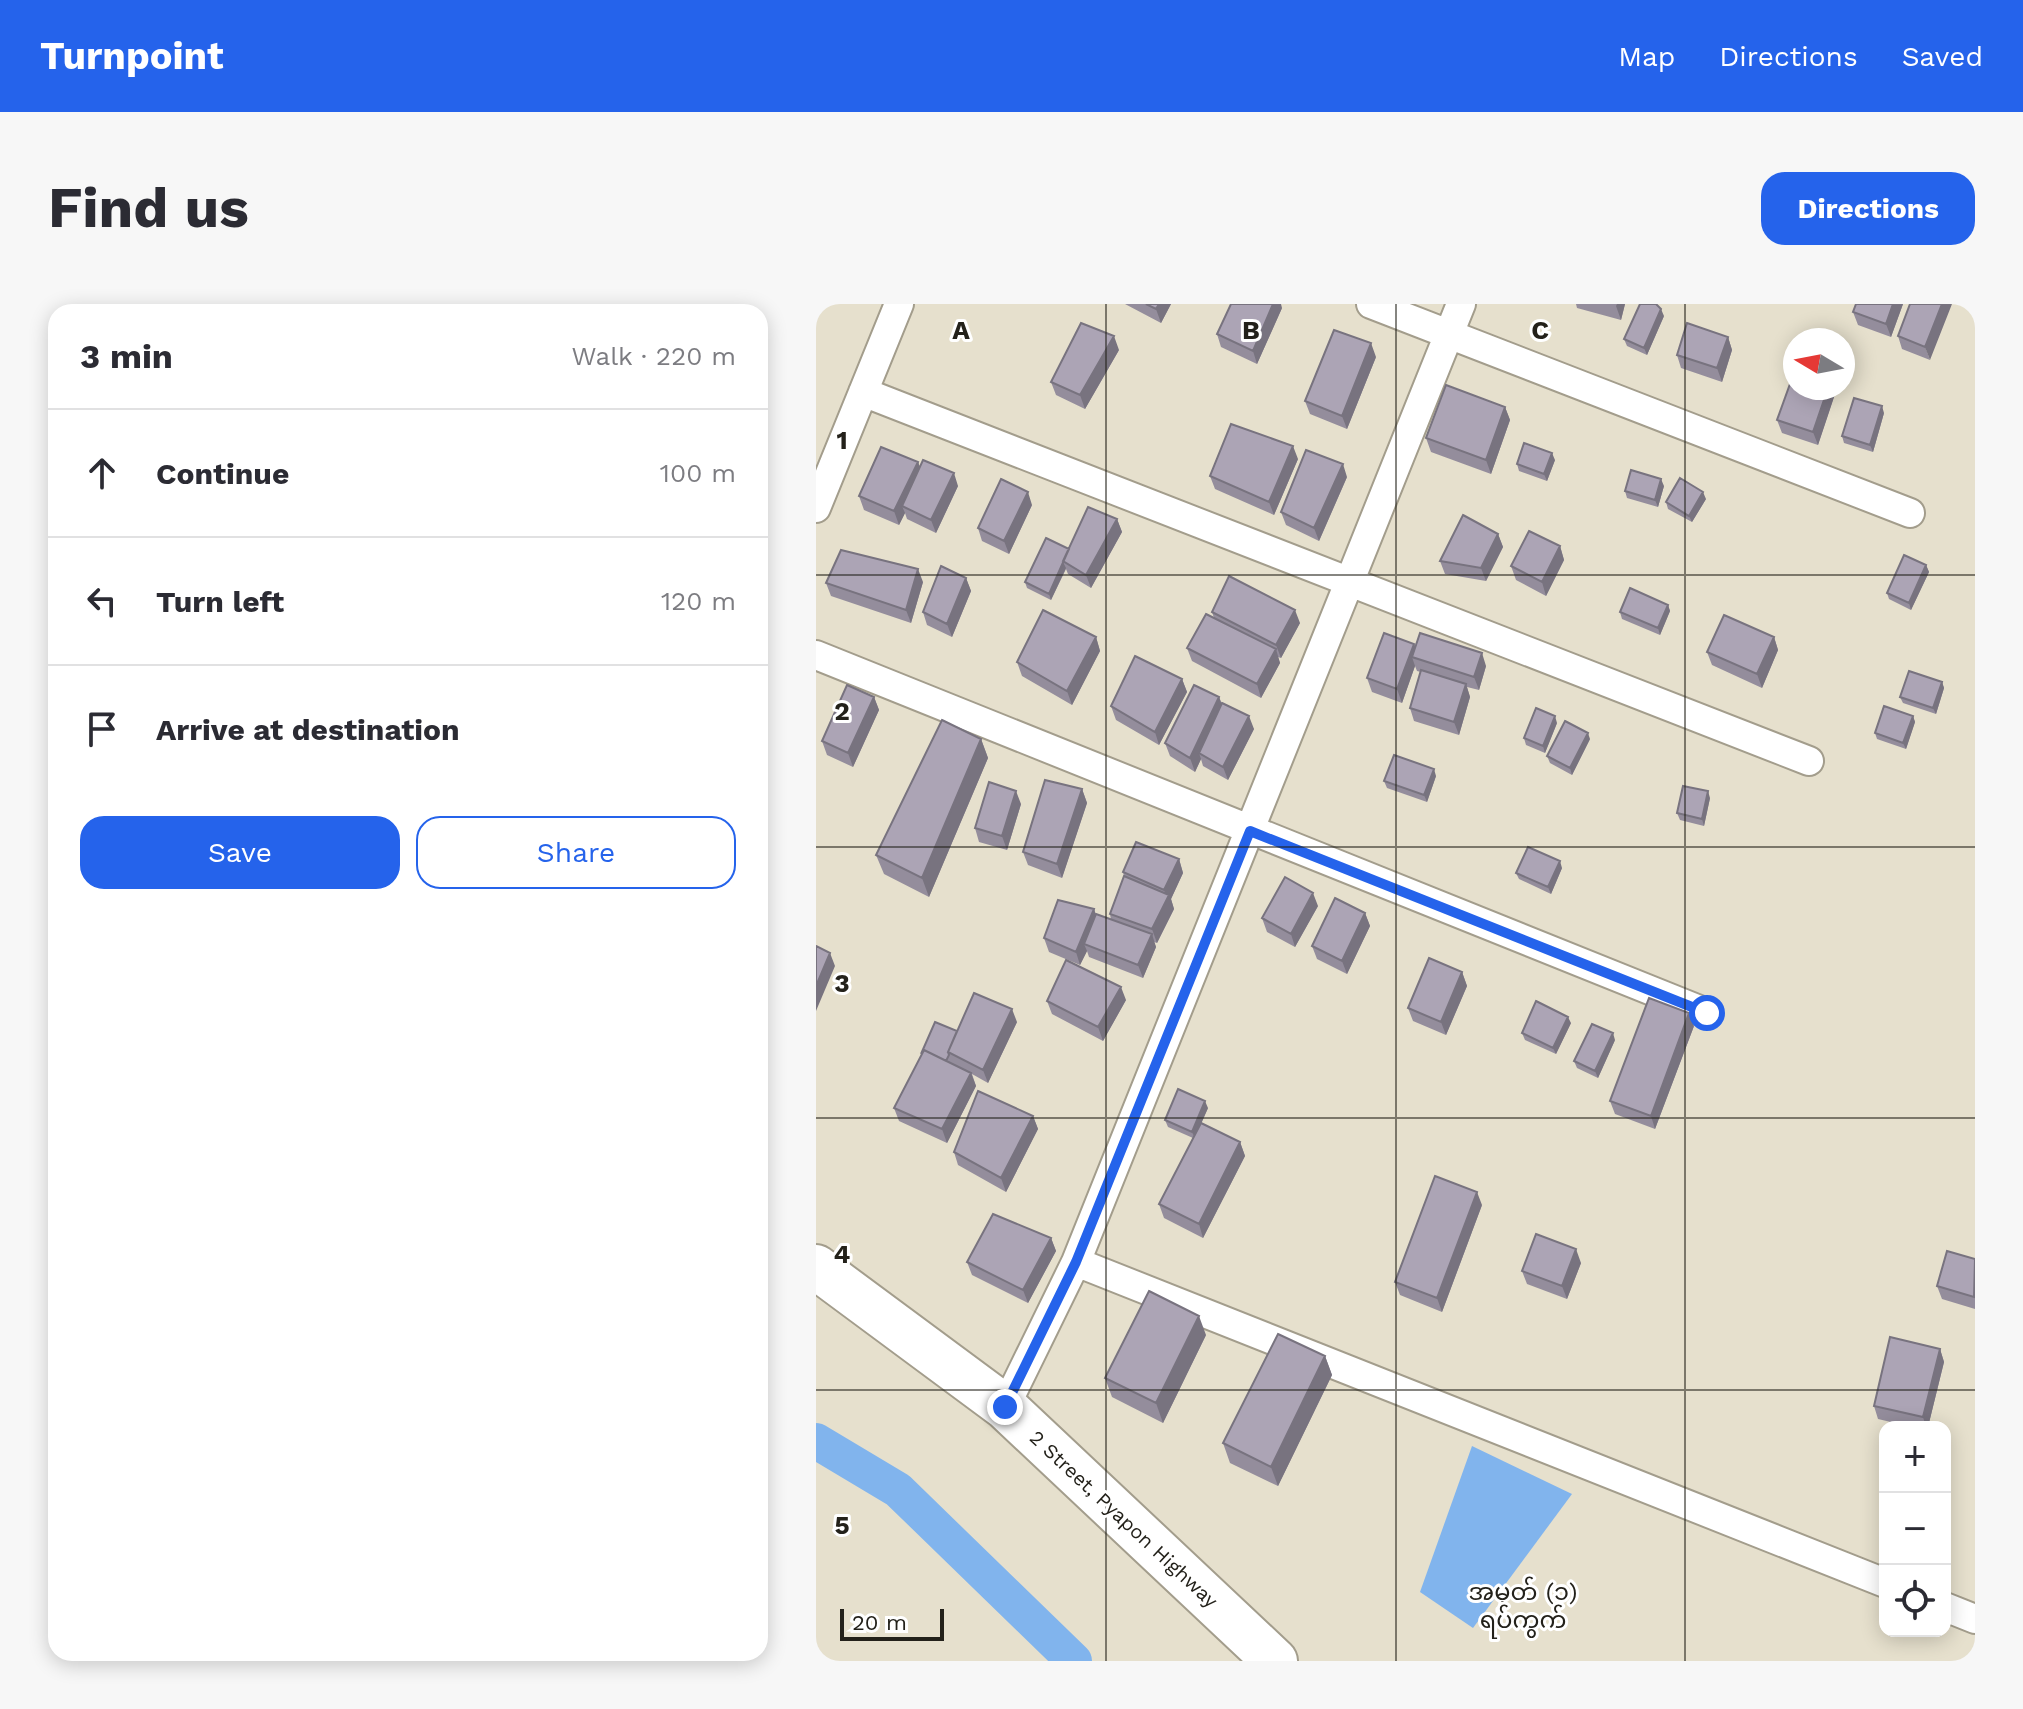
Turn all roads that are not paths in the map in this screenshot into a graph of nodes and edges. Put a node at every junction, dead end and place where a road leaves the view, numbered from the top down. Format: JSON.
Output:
{"nodes":[{"id":1,"x":899,"y":304,"type":"edge"},
{"id":2,"x":1371,"y":304,"type":"edge"},
{"id":3,"x":1461,"y":304,"type":"edge"},
{"id":4,"x":1448,"y":335,"type":"junction"},
{"id":5,"x":863,"y":392,"type":"junction"},
{"id":6,"x":816,"y":508,"type":"edge"},
{"id":7,"x":1910,"y":513,"type":"dead end"},
{"id":8,"x":1349,"y":581,"type":"junction"},
{"id":9,"x":816,"y":655,"type":"edge"},
{"id":10,"x":1809,"y":761,"type":"dead end"},
{"id":11,"x":1250,"y":831,"type":"junction"},
{"id":12,"x":1707,"y":1013,"type":"dead end"},
{"id":13,"x":1076,"y":1262,"type":"junction"},
{"id":14,"x":816,"y":1267,"type":"edge"},
{"id":15,"x":1005,"y":1407,"type":"junction"},
{"id":16,"x":1879,"y":1581,"type":"edge"},
{"id":17,"x":1951,"y":1609,"type":"edge"},
{"id":18,"x":1975,"y":1619,"type":"edge"},
{"id":19,"x":1275,"y":1661,"type":"edge"}],
"edges":[{"from":1,"to":5,"type":"street"},
{"from":2,"to":4,"type":"street"},
{"from":3,"to":4,"type":"street"},
{"from":4,"to":7,"type":"street"},
{"from":4,"to":8,"type":"street"},
{"from":5,"to":6,"type":"street"},
{"from":5,"to":8,"type":"street"},
{"from":8,"to":10,"type":"street"},
{"from":8,"to":11,"type":"street"},
{"from":9,"to":11,"type":"street"},
{"from":11,"to":12,"type":"street"},
{"from":11,"to":13,"type":"street"},
{"from":13,"to":15,"type":"street"},
{"from":13,"to":16,"type":"street"},
{"from":14,"to":15,"type":"main road","name":"2 Street, Pyapon Highway"},
{"from":15,"to":19,"type":"main road","name":"2 Street, Pyapon Highway"},
{"from":17,"to":18,"type":"street"}]}
